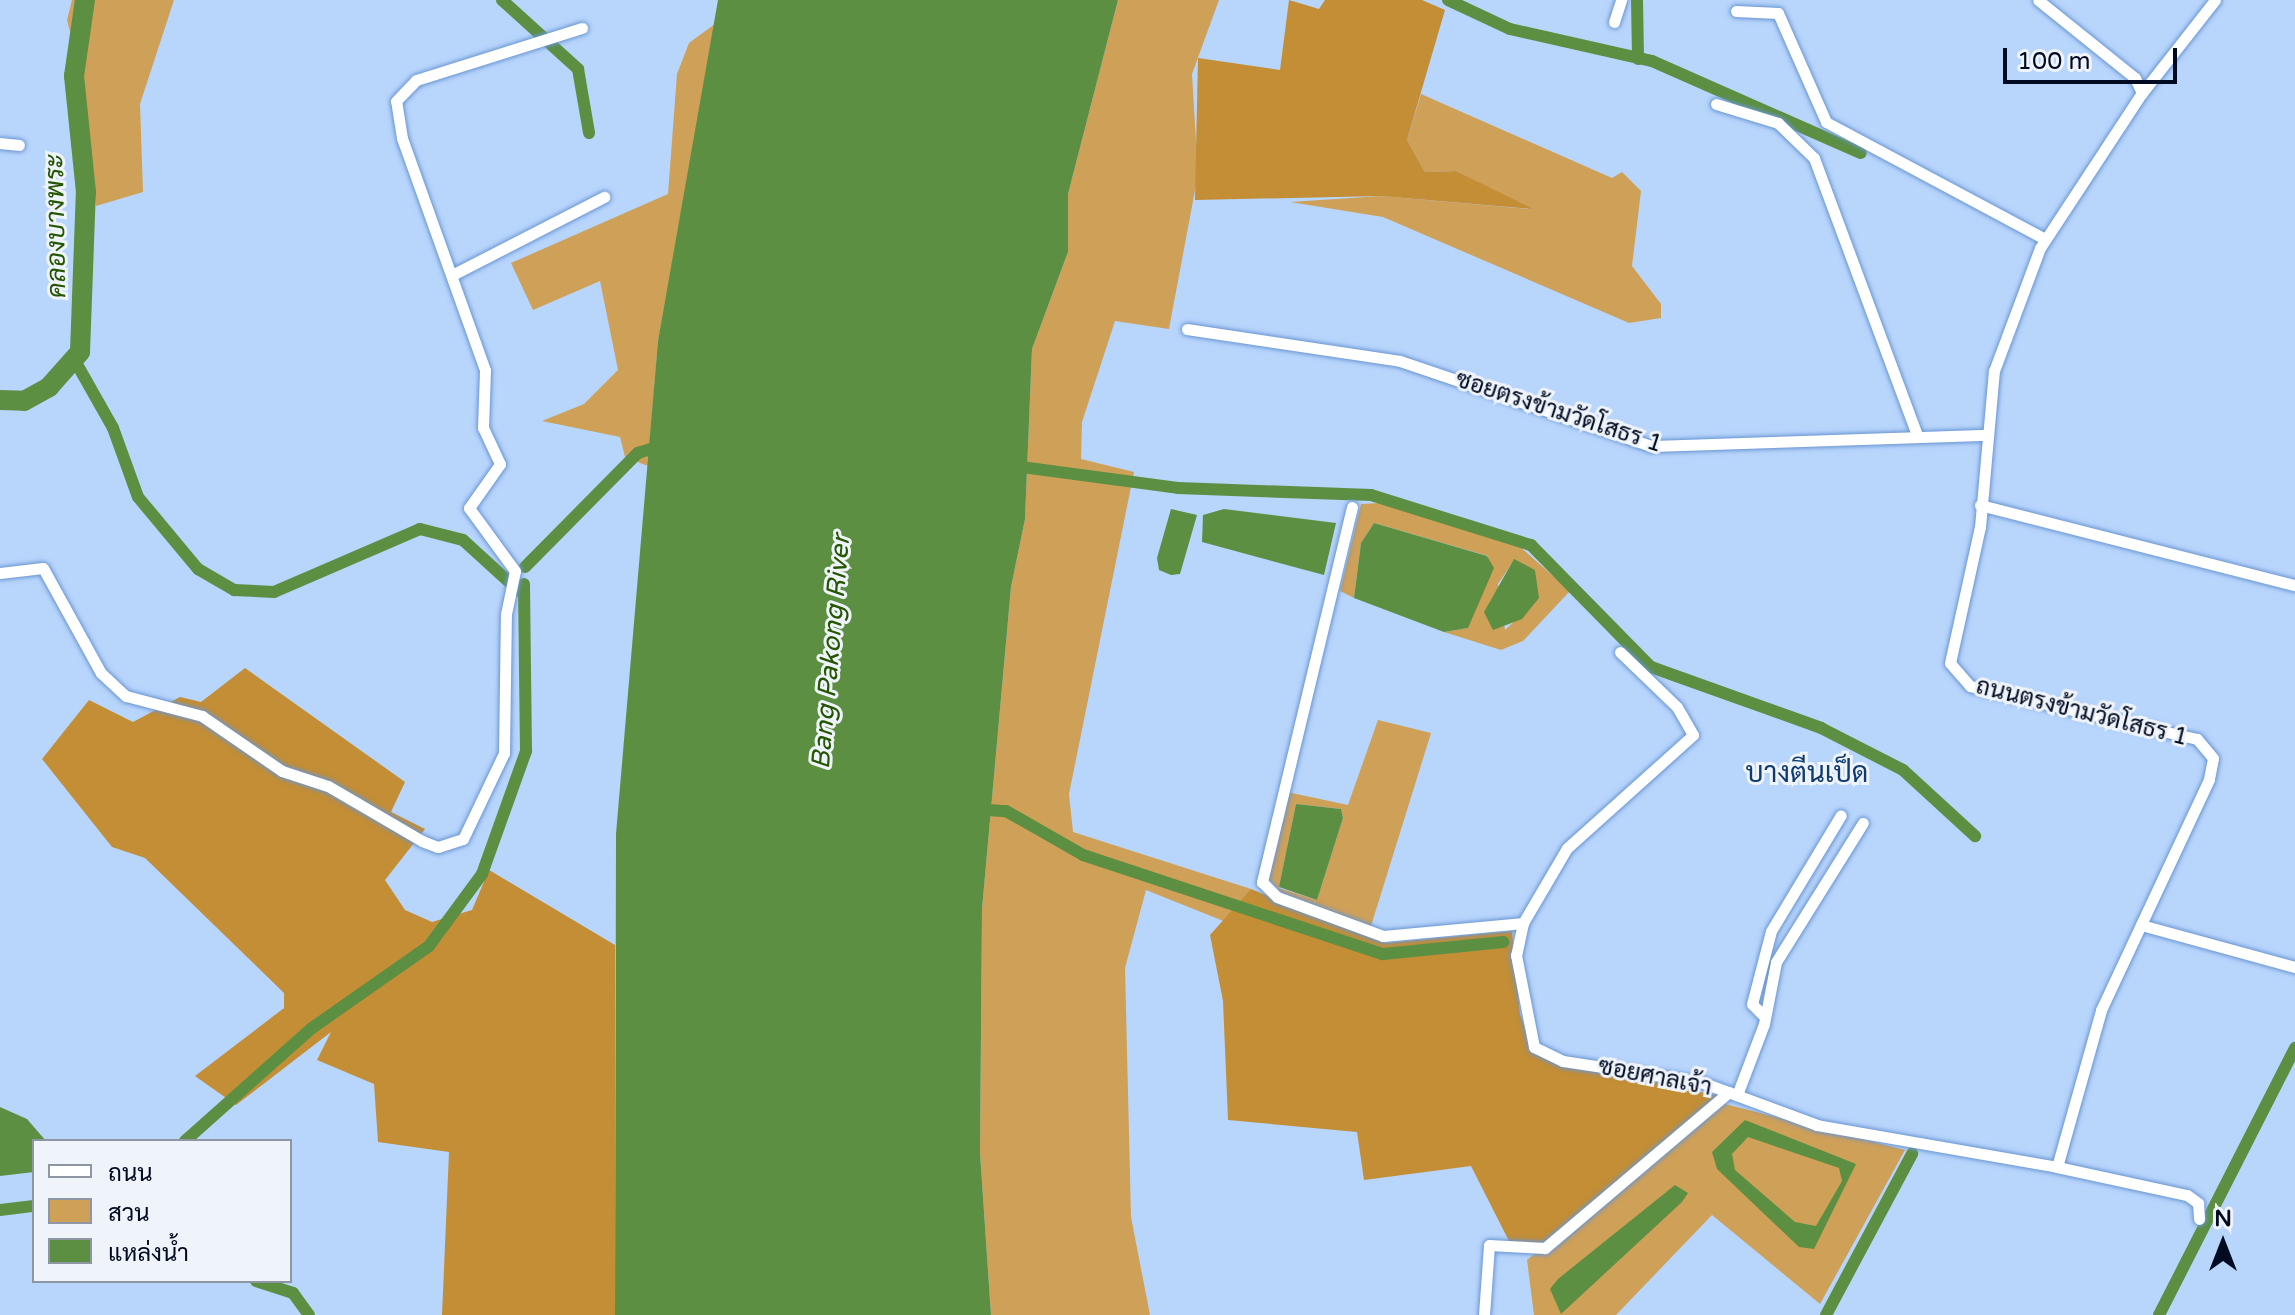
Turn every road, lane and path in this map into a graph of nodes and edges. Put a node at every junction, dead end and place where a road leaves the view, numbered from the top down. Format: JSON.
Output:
{"nodes":[{"id":1,"x":1621,"y":0,"type":"edge"},
{"id":2,"x":2215,"y":0,"type":"edge"},
{"id":3,"x":2046,"y":2,"type":"edge"},
{"id":4,"x":1736,"y":11,"type":"dead end"},
{"id":5,"x":1614,"y":22,"type":"dead end"},
{"id":6,"x":582,"y":28,"type":"dead end"},
{"id":7,"x":2142,"y":93,"type":"junction"},
{"id":8,"x":1716,"y":104,"type":"dead end"},
{"id":9,"x":0,"y":143,"type":"edge"},
{"id":10,"x":19,"y":145,"type":"dead end"},
{"id":11,"x":604,"y":197,"type":"dead end"},
{"id":12,"x":2045,"y":239,"type":"junction"},
{"id":13,"x":454,"y":274,"type":"junction"},
{"id":14,"x":1187,"y":329,"type":"dead end"},
{"id":15,"x":1917,"y":435,"type":"junction"},
{"id":16,"x":1983,"y":435,"type":"junction"},
{"id":17,"x":1980,"y":505,"type":"junction"},
{"id":18,"x":1352,"y":507,"type":"dead end"},
{"id":19,"x":0,"y":573,"type":"edge"},
{"id":20,"x":2295,"y":585,"type":"edge"},
{"id":21,"x":1620,"y":652,"type":"dead end"},
{"id":22,"x":1841,"y":815,"type":"dead end"},
{"id":23,"x":1863,"y":823,"type":"dead end"},
{"id":24,"x":1523,"y":923,"type":"junction"},
{"id":25,"x":2141,"y":925,"type":"junction"},
{"id":26,"x":2295,"y":967,"type":"edge"},
{"id":27,"x":1765,"y":1017,"type":"junction"},
{"id":28,"x":1733,"y":1094,"type":"junction"},
{"id":29,"x":2057,"y":1167,"type":"junction"},
{"id":30,"x":2199,"y":1219,"type":"dead end"},
{"id":31,"x":1484,"y":1315,"type":"edge"}],
"edges":[{"from":1,"to":5,"type":"street"},
{"from":2,"to":7,"type":"street","name":"ถนนตรงข้ามวัดโสธร 1"},
{"from":3,"to":7,"type":"street"},
{"from":4,"to":12,"type":"street"},
{"from":6,"to":13,"type":"street"},
{"from":7,"to":12,"type":"street","name":"ถนนตรงข้ามวัดโสธร 1"},
{"from":8,"to":15,"type":"street"},
{"from":9,"to":10,"type":"street"},
{"from":11,"to":13,"type":"street"},
{"from":12,"to":16,"type":"street","name":"ถนนตรงข้ามวัดโสธร 1"},
{"from":13,"to":19,"type":"street"},
{"from":14,"to":15,"type":"street","name":"ซอยตรงข้ามวัดโสธร 1"},
{"from":15,"to":16,"type":"street","name":"ซอยตรงข้ามวัดโสธร 1"},
{"from":16,"to":17,"type":"street","name":"ถนนตรงข้ามวัดโสธร 1"},
{"from":17,"to":20,"type":"street"},
{"from":17,"to":25,"type":"street","name":"ถนนตรงข้ามวัดโสธร 1"},
{"from":18,"to":24,"type":"street"},
{"from":21,"to":24,"type":"street","name":"ซอยศาลเจ้า"},
{"from":22,"to":27,"type":"street"},
{"from":23,"to":27,"type":"street"},
{"from":24,"to":28,"type":"street","name":"ซอยศาลเจ้า"},
{"from":25,"to":26,"type":"street"},
{"from":25,"to":29,"type":"street"},
{"from":27,"to":28,"type":"street"},
{"from":28,"to":29,"type":"street","name":"ซอยศาลเจ้า"},
{"from":28,"to":31,"type":"street"},
{"from":29,"to":30,"type":"street","name":"ซอยศาลเจ้า"}]}
